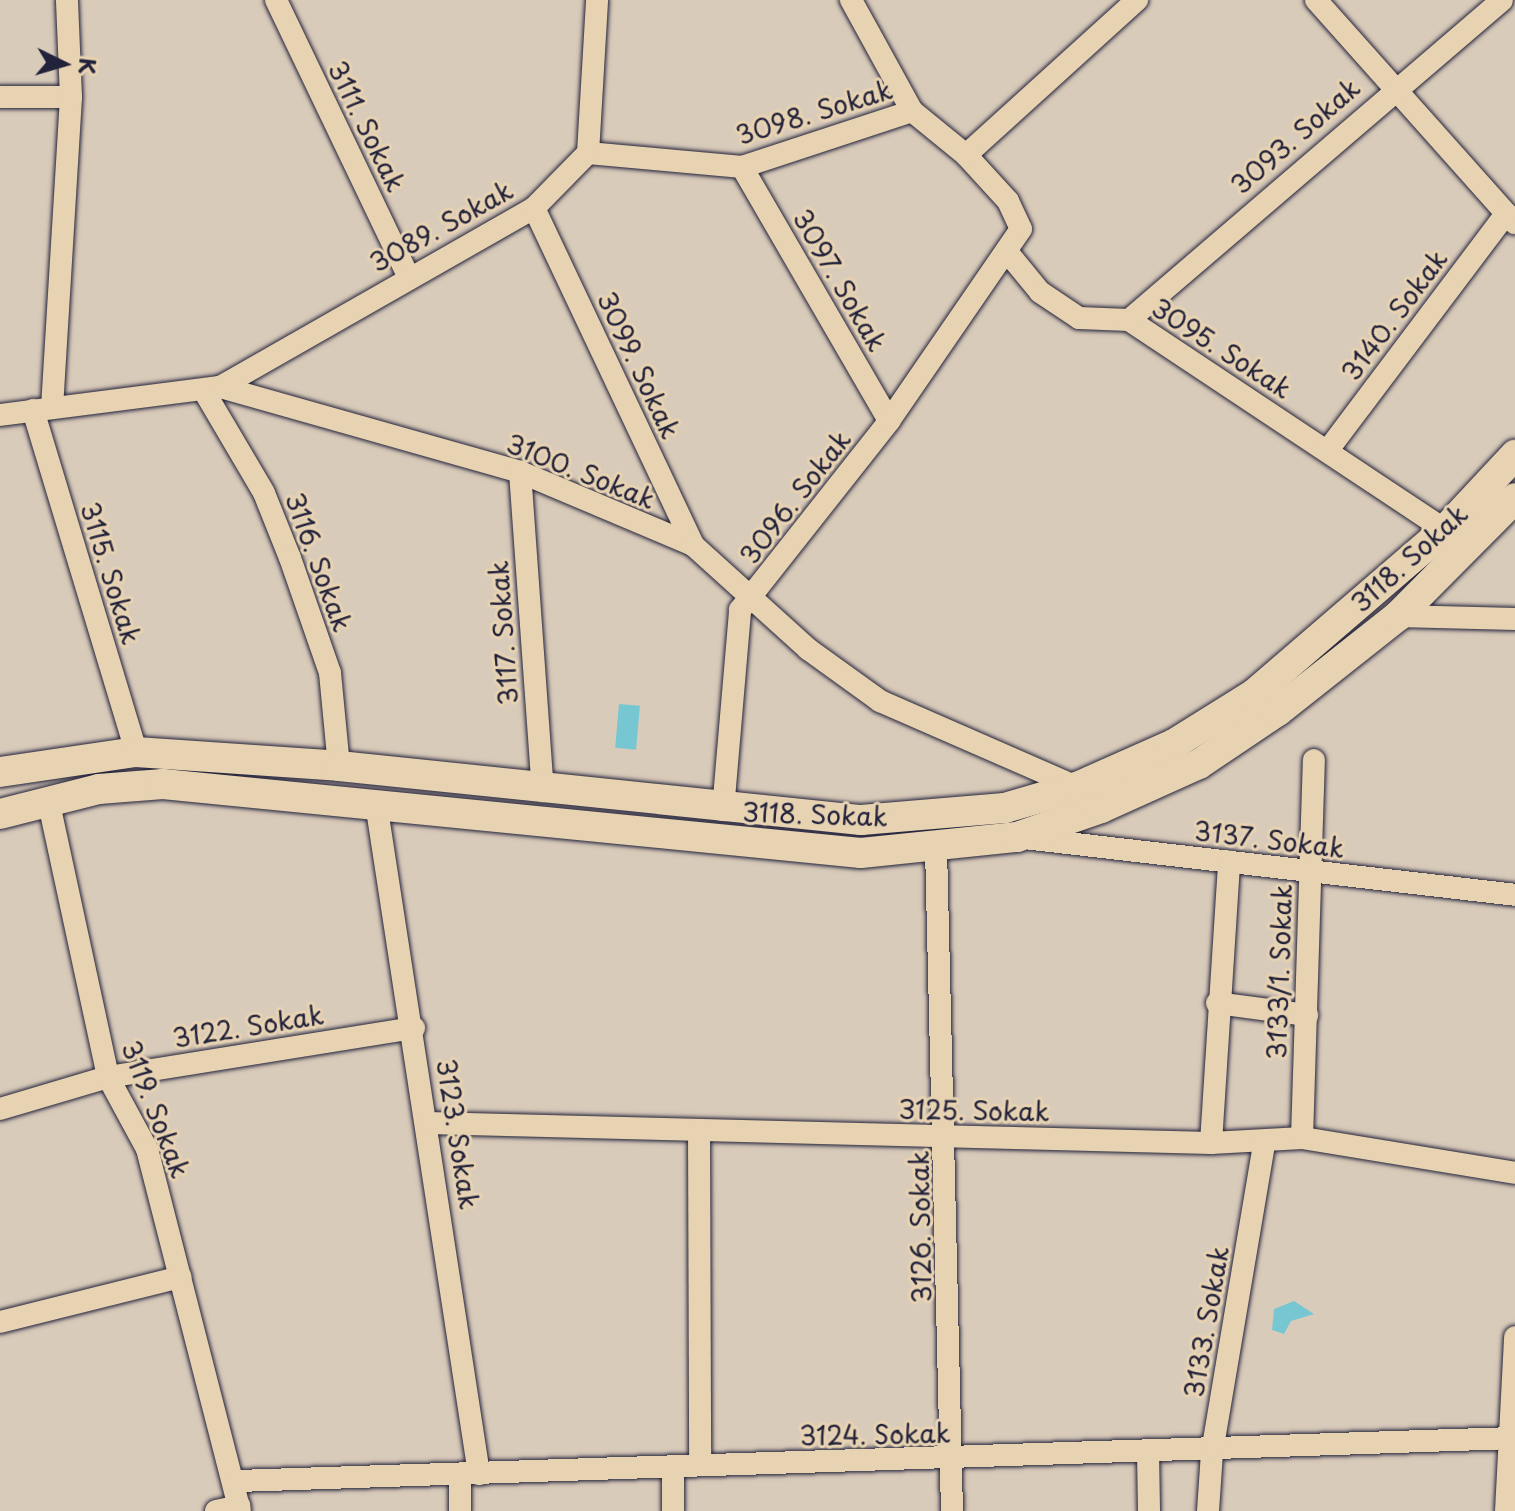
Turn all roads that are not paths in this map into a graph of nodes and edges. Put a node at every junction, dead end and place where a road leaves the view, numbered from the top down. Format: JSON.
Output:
{"nodes":[{"id":1,"x":67,"y":0,"type":"edge"},
{"id":2,"x":276,"y":0,"type":"edge"},
{"id":3,"x":597,"y":0,"type":"edge"},
{"id":4,"x":851,"y":0,"type":"edge"},
{"id":5,"x":1137,"y":0,"type":"edge"},
{"id":6,"x":1316,"y":0,"type":"edge"},
{"id":7,"x":1502,"y":0,"type":"edge"},
{"id":8,"x":1391,"y":90,"type":"junction"},
{"id":9,"x":0,"y":97,"type":"edge"},
{"id":10,"x":71,"y":97,"type":"junction"},
{"id":11,"x":912,"y":111,"type":"junction"},
{"id":12,"x":588,"y":153,"type":"junction"},
{"id":13,"x":966,"y":155,"type":"junction"},
{"id":14,"x":742,"y":167,"type":"junction"},
{"id":15,"x":534,"y":208,"type":"junction"},
{"id":16,"x":1511,"y":218,"type":"edge"},
{"id":17,"x":1008,"y":253,"type":"junction"},
{"id":18,"x":408,"y":276,"type":"junction"},
{"id":19,"x":1129,"y":320,"type":"junction"},
{"id":20,"x":212,"y":389,"type":"junction"},
{"id":21,"x":42,"y":409,"type":"junction"},
{"id":22,"x":0,"y":415,"type":"edge"},
{"id":23,"x":889,"y":421,"type":"junction"},
{"id":24,"x":1328,"y":450,"type":"junction"},
{"id":25,"x":1515,"y":455,"type":"edge"},
{"id":26,"x":520,"y":472,"type":"junction"},
{"id":27,"x":1515,"y":498,"type":"edge"},
{"id":28,"x":1445,"y":530,"type":"junction"},
{"id":29,"x":693,"y":545,"type":"junction"},
{"id":30,"x":755,"y":595,"type":"junction"},
{"id":31,"x":1398,"y":616,"type":"junction"},
{"id":32,"x":1515,"y":619,"type":"edge"},
{"id":33,"x":136,"y":752,"type":"junction"},
{"id":34,"x":1314,"y":760,"type":"dead end"},
{"id":35,"x":339,"y":766,"type":"junction"},
{"id":36,"x":0,"y":772,"type":"edge"},
{"id":37,"x":1077,"y":787,"type":"junction"},
{"id":38,"x":543,"y":791,"type":"junction"},
{"id":39,"x":48,"y":799,"type":"junction"},
{"id":40,"x":376,"y":803,"type":"junction"},
{"id":41,"x":723,"y":810,"type":"junction"},
{"id":42,"x":0,"y":814,"type":"edge"},
{"id":43,"x":1017,"y":837,"type":"junction"},
{"id":44,"x":936,"y":848,"type":"junction"},
{"id":45,"x":1229,"y":862,"type":"junction"},
{"id":46,"x":1310,"y":872,"type":"junction"},
{"id":47,"x":1515,"y":895,"type":"edge"},
{"id":48,"x":1217,"y":1003,"type":"junction"},
{"id":49,"x":1307,"y":1015,"type":"junction"},
{"id":50,"x":414,"y":1028,"type":"junction"},
{"id":51,"x":108,"y":1077,"type":"junction"},
{"id":52,"x":0,"y":1109,"type":"edge"},
{"id":53,"x":428,"y":1123,"type":"junction"},
{"id":54,"x":699,"y":1131,"type":"junction"},
{"id":55,"x":947,"y":1138,"type":"junction"},
{"id":56,"x":1302,"y":1138,"type":"junction"},
{"id":57,"x":1211,"y":1143,"type":"junction"},
{"id":58,"x":1264,"y":1144,"type":"junction"},
{"id":59,"x":1515,"y":1173,"type":"edge"},
{"id":60,"x":180,"y":1277,"type":"junction"},
{"id":61,"x":0,"y":1322,"type":"edge"},
{"id":62,"x":1515,"y":1337,"type":"edge"},
{"id":63,"x":1512,"y":1439,"type":"edge"},
{"id":64,"x":1148,"y":1452,"type":"junction"},
{"id":65,"x":1212,"y":1452,"type":"junction"},
{"id":66,"x":950,"y":1461,"type":"junction"},
{"id":67,"x":700,"y":1465,"type":"junction"},
{"id":68,"x":673,"y":1466,"type":"junction"},
{"id":69,"x":469,"y":1474,"type":"junction"},
{"id":70,"x":237,"y":1481,"type":"junction"},
{"id":71,"x":240,"y":1509,"type":"edge"},
{"id":72,"x":216,"y":1511,"type":"edge"},
{"id":73,"x":460,"y":1511,"type":"edge"},
{"id":74,"x":673,"y":1511,"type":"edge"},
{"id":75,"x":952,"y":1511,"type":"edge"},
{"id":76,"x":1149,"y":1511,"type":"edge"},
{"id":77,"x":1208,"y":1511,"type":"edge"},
{"id":78,"x":1506,"y":1511,"type":"edge"}],
"edges":[{"from":1,"to":10,"type":"street"},
{"from":2,"to":18,"type":"street","name":"3111. Sokak"},
{"from":3,"to":12,"type":"street"},
{"from":4,"to":11,"type":"street"},
{"from":5,"to":13,"type":"street"},
{"from":6,"to":8,"type":"street"},
{"from":7,"to":8,"type":"street","name":"3093. Sokak"},
{"from":8,"to":16,"type":"street"},
{"from":8,"to":19,"type":"street","name":"3093. Sokak"},
{"from":9,"to":10,"type":"street"},
{"from":10,"to":21,"type":"street"},
{"from":11,"to":13,"type":"street"},
{"from":11,"to":14,"type":"street","name":"3098. Sokak"},
{"from":12,"to":14,"type":"street","name":"3098. Sokak"},
{"from":12,"to":15,"type":"street","name":"3089. Sokak"},
{"from":13,"to":17,"type":"street"},
{"from":14,"to":23,"type":"street","name":"3097. Sokak"},
{"from":15,"to":18,"type":"street","name":"3089. Sokak"},
{"from":15,"to":29,"type":"street","name":"3099. Sokak"},
{"from":16,"to":24,"type":"street","name":"3140. Sokak"},
{"from":17,"to":19,"type":"street","name":"3095. Sokak"},
{"from":17,"to":23,"type":"street","name":"3096. Sokak"},
{"from":18,"to":20,"type":"street","name":"3089. Sokak"},
{"from":19,"to":24,"type":"street","name":"3095. Sokak"},
{"from":20,"to":21,"type":"street","name":"3100. Sokak"},
{"from":20,"to":26,"type":"street","name":"3100. Sokak"},
{"from":20,"to":35,"type":"street","name":"3116. Sokak"},
{"from":21,"to":22,"type":"street","name":"3100. Sokak"},
{"from":21,"to":33,"type":"street","name":"3115. Sokak"},
{"from":23,"to":30,"type":"street","name":"3096. Sokak"},
{"from":24,"to":28,"type":"street","name":"3095. Sokak"},
{"from":25,"to":28,"type":"main road","name":"3118. Sokak"},
{"from":26,"to":29,"type":"street","name":"3100. Sokak"},
{"from":26,"to":38,"type":"street","name":"3117. Sokak"},
{"from":27,"to":31,"type":"main road","name":"3118. Sokak"},
{"from":28,"to":37,"type":"main road","name":"3118. Sokak"},
{"from":29,"to":30,"type":"street","name":"3100. Sokak"},
{"from":30,"to":37,"type":"street","name":"3100. Sokak"},
{"from":30,"to":41,"type":"street","name":"3096. Sokak"},
{"from":31,"to":32,"type":"street"},
{"from":31,"to":43,"type":"main road","name":"3118. Sokak"},
{"from":33,"to":35,"type":"main road","name":"3118. Sokak"},
{"from":33,"to":36,"type":"main road","name":"3118. Sokak"},
{"from":34,"to":46,"type":"street","name":"3133/1. Sokak"},
{"from":35,"to":38,"type":"main road","name":"3118. Sokak"},
{"from":37,"to":41,"type":"main road","name":"3118. Sokak"},
{"from":38,"to":41,"type":"main road","name":"3118. Sokak"},
{"from":39,"to":40,"type":"main road","name":"3118. Sokak"},
{"from":39,"to":42,"type":"main road","name":"3118. Sokak"},
{"from":39,"to":51,"type":"street","name":"3119. Sokak"},
{"from":40,"to":44,"type":"main road","name":"3118. Sokak"},
{"from":40,"to":50,"type":"street","name":"3123. Sokak"},
{"from":43,"to":44,"type":"main road","name":"3118. Sokak"},
{"from":43,"to":45,"type":"street","name":"3137. Sokak"},
{"from":44,"to":55,"type":"street","name":"3126. Sokak"},
{"from":45,"to":46,"type":"street","name":"3137. Sokak"},
{"from":45,"to":48,"type":"street"},
{"from":46,"to":47,"type":"street","name":"3137. Sokak"},
{"from":46,"to":49,"type":"street","name":"3133/1. Sokak"},
{"from":48,"to":49,"type":"street"},
{"from":48,"to":57,"type":"street"},
{"from":49,"to":56,"type":"street","name":"3133/1. Sokak"},
{"from":50,"to":51,"type":"street","name":"3122. Sokak"},
{"from":50,"to":53,"type":"street","name":"3123. Sokak"},
{"from":51,"to":52,"type":"street","name":"3122. Sokak"},
{"from":51,"to":60,"type":"street","name":"3119. Sokak"},
{"from":53,"to":54,"type":"street","name":"3125. Sokak"},
{"from":53,"to":69,"type":"street","name":"3123. Sokak"},
{"from":54,"to":55,"type":"street","name":"3125. Sokak"},
{"from":54,"to":67,"type":"street"},
{"from":55,"to":57,"type":"street","name":"3125. Sokak"},
{"from":55,"to":66,"type":"street","name":"3126. Sokak"},
{"from":56,"to":58,"type":"street","name":"3125. Sokak"},
{"from":56,"to":59,"type":"street","name":"3125. Sokak"},
{"from":57,"to":58,"type":"street","name":"3125. Sokak"},
{"from":58,"to":65,"type":"street","name":"3133. Sokak"},
{"from":60,"to":61,"type":"street"},
{"from":60,"to":70,"type":"street","name":"3119. Sokak"},
{"from":62,"to":63,"type":"street"},
{"from":63,"to":65,"type":"street","name":"3124. Sokak"},
{"from":63,"to":78,"type":"street"},
{"from":64,"to":65,"type":"street","name":"3124. Sokak"},
{"from":64,"to":66,"type":"street","name":"3124. Sokak"},
{"from":64,"to":76,"type":"street"},
{"from":65,"to":77,"type":"street","name":"3133. Sokak"},
{"from":66,"to":67,"type":"street","name":"3124. Sokak"},
{"from":66,"to":75,"type":"street","name":"3126. Sokak"},
{"from":67,"to":68,"type":"street","name":"3124. Sokak"},
{"from":68,"to":69,"type":"street","name":"3124. Sokak"},
{"from":68,"to":74,"type":"street"},
{"from":69,"to":70,"type":"street","name":"3124. Sokak"},
{"from":69,"to":73,"type":"street","name":"3123. Sokak"},
{"from":70,"to":71,"type":"street","name":"3119. Sokak"},
{"from":71,"to":72,"type":"street"}]}
